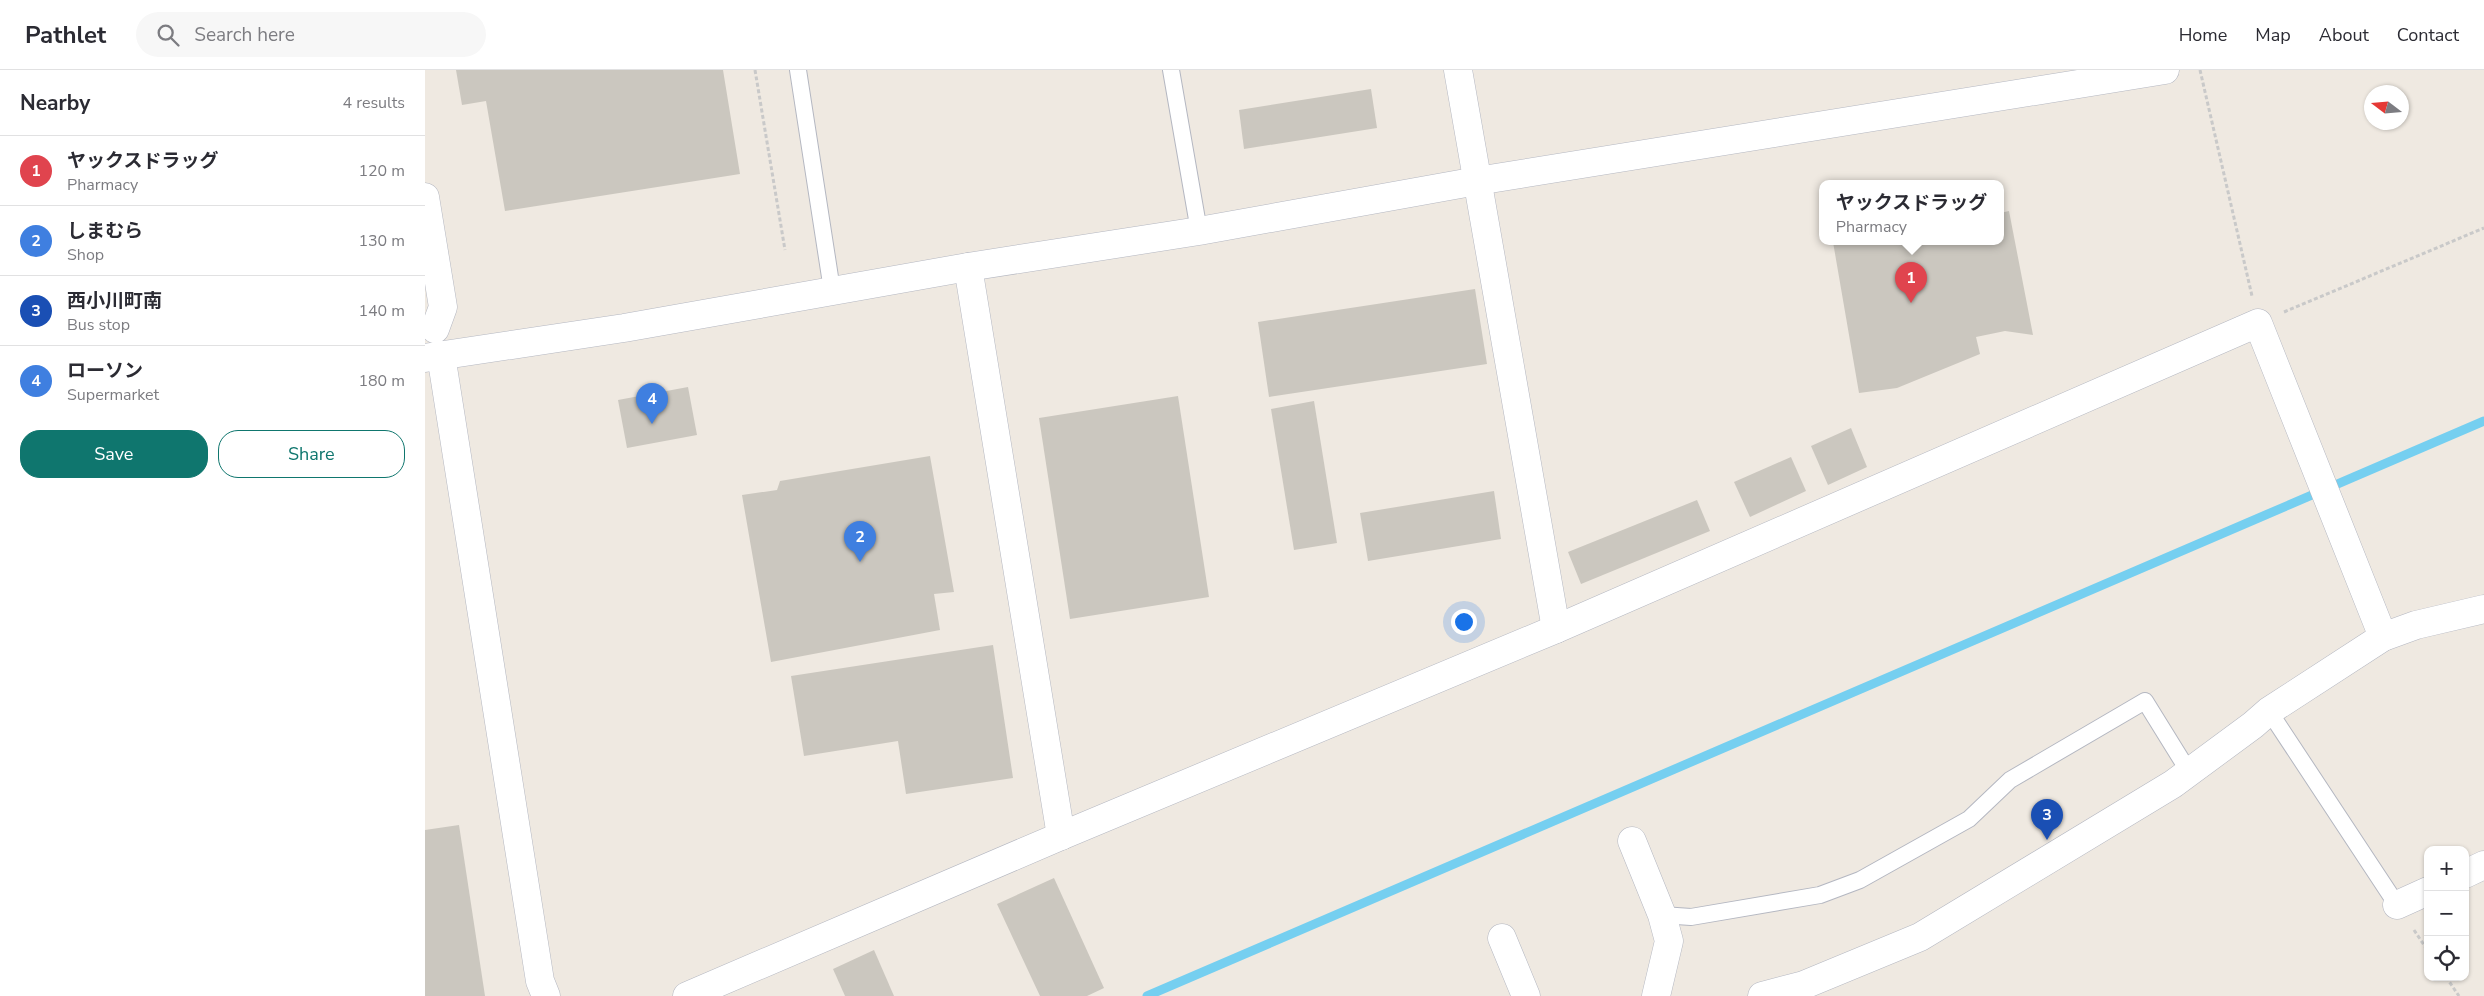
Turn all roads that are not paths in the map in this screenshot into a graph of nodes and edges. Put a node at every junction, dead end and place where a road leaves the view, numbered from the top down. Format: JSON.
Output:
{"nodes":[{"id":1,"x":798,"y":70,"type":"edge"},
{"id":2,"x":1171,"y":70,"type":"edge"},
{"id":3,"x":1458,"y":70,"type":"edge"},
{"id":4,"x":2165,"y":70,"type":"edge"},
{"id":5,"x":1477,"y":182,"type":"junction"},
{"id":6,"x":425,"y":197,"type":"edge"},
{"id":7,"x":1199,"y":231,"type":"junction"},
{"id":8,"x":968,"y":266,"type":"junction"},
{"id":9,"x":832,"y":290,"type":"junction"},
{"id":10,"x":430,"y":325,"type":"edge"},
{"id":11,"x":433,"y":356,"type":"edge"},
{"id":12,"x":2484,"y":610,"type":"edge"},
{"id":13,"x":1556,"y":629,"type":"junction"},
{"id":14,"x":2383,"y":637,"type":"junction"},
{"id":15,"x":2269,"y":711,"type":"junction"},
{"id":16,"x":2189,"y":772,"type":"junction"},
{"id":17,"x":1061,"y":836,"type":"junction"},
{"id":18,"x":1632,"y":841,"type":"dead end"},
{"id":19,"x":2484,"y":865,"type":"edge"},
{"id":20,"x":2469,"y":872,"type":"edge"},
{"id":21,"x":2424,"y":893,"type":"edge"},
{"id":22,"x":2397,"y":905,"type":"joint"},
{"id":23,"x":1662,"y":915,"type":"junction"},
{"id":24,"x":1502,"y":938,"type":"dead end"},
{"id":25,"x":1808,"y":990,"type":"edge"},
{"id":26,"x":546,"y":996,"type":"edge"},
{"id":27,"x":687,"y":996,"type":"edge"},
{"id":28,"x":1526,"y":996,"type":"edge"},
{"id":29,"x":1655,"y":996,"type":"edge"},
{"id":30,"x":1762,"y":996,"type":"edge"}],
"edges":[{"from":1,"to":9,"type":"lane"},
{"from":2,"to":7,"type":"lane"},
{"from":3,"to":5,"type":"street"},
{"from":4,"to":5,"type":"street"},
{"from":5,"to":7,"type":"street"},
{"from":5,"to":13,"type":"street"},
{"from":6,"to":10,"type":"street"},
{"from":7,"to":8,"type":"street"},
{"from":8,"to":9,"type":"street"},
{"from":8,"to":17,"type":"street"},
{"from":9,"to":11,"type":"street"},
{"from":10,"to":11,"type":"street"},
{"from":11,"to":26,"type":"street"},
{"from":12,"to":14,"type":"street"},
{"from":13,"to":14,"type":"street"},
{"from":13,"to":17,"type":"street"},
{"from":14,"to":15,"type":"street"},
{"from":15,"to":16,"type":"street"},
{"from":15,"to":22,"type":"lane"},
{"from":16,"to":23,"type":"lane"},
{"from":16,"to":25,"type":"street"},
{"from":17,"to":27,"type":"street"},
{"from":18,"to":23,"type":"street"},
{"from":19,"to":20,"type":"street"},
{"from":21,"to":22,"type":"street"},
{"from":23,"to":29,"type":"street"},
{"from":24,"to":28,"type":"street"},
{"from":25,"to":30,"type":"street"}]}
